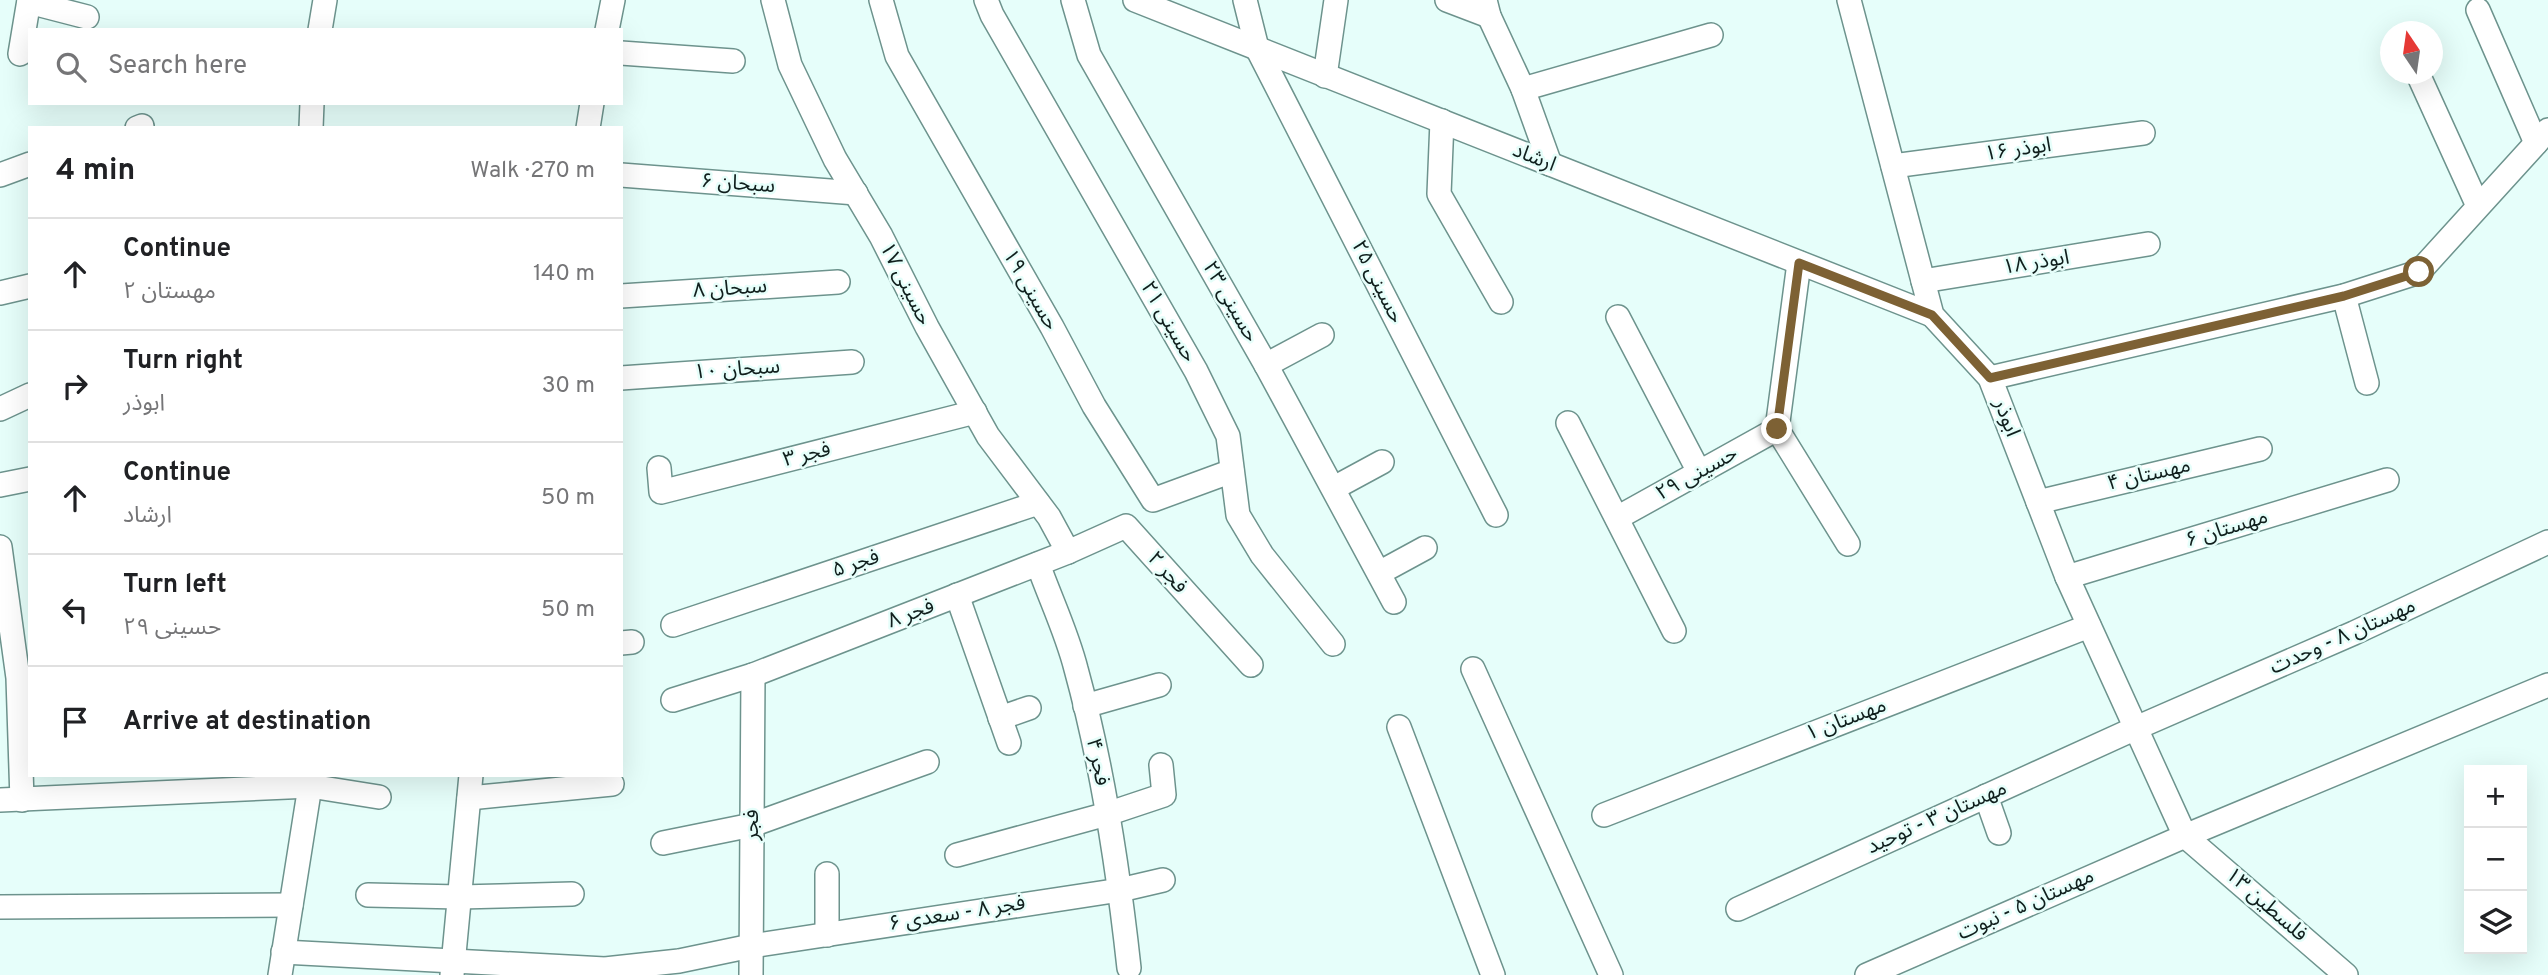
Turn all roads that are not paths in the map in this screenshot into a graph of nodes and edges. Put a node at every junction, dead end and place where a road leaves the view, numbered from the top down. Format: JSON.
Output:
{"nodes":[{"id":1,"x":325,"y":0,"type":"edge"},
{"id":2,"x":613,"y":0,"type":"edge"},
{"id":3,"x":773,"y":0,"type":"edge"},
{"id":4,"x":881,"y":0,"type":"edge"},
{"id":5,"x":986,"y":0,"type":"edge"},
{"id":6,"x":1073,"y":0,"type":"edge"},
{"id":7,"x":1135,"y":0,"type":"edge"},
{"id":8,"x":1245,"y":0,"type":"edge"},
{"id":9,"x":1336,"y":0,"type":"edge"},
{"id":10,"x":1447,"y":0,"type":"edge"},
{"id":11,"x":1849,"y":0,"type":"edge"},
{"id":12,"x":29,"y":1,"type":"edge"},
{"id":13,"x":1487,"y":8,"type":"edge"},
{"id":14,"x":2477,"y":10,"type":"dead end"},
{"id":15,"x":87,"y":17,"type":"dead end"},
{"id":16,"x":320,"y":28,"type":"edge"},
{"id":17,"x":607,"y":28,"type":"edge"},
{"id":18,"x":1711,"y":35,"type":"dead end"},
{"id":19,"x":1257,"y":48,"type":"junction"},
{"id":20,"x":623,"y":53,"type":"edge"},
{"id":21,"x":20,"y":54,"type":"dead end"},
{"id":22,"x":733,"y":61,"type":"dead end"},
{"id":23,"x":1325,"y":76,"type":"junction"},
{"id":24,"x":2423,"y":84,"type":"edge"},
{"id":25,"x":1523,"y":89,"type":"junction"},
{"id":26,"x":312,"y":105,"type":"edge"},
{"id":27,"x":592,"y":105,"type":"edge"},
{"id":28,"x":1442,"y":121,"type":"junction"},
{"id":29,"x":311,"y":126,"type":"edge"},
{"id":30,"x":587,"y":126,"type":"edge"},
{"id":31,"x":2143,"y":133,"type":"dead end"},
{"id":32,"x":2542,"y":136,"type":"edge"},
{"id":33,"x":1550,"y":164,"type":"junction"},
{"id":34,"x":28,"y":165,"type":"edge"},
{"id":35,"x":1893,"y":166,"type":"junction"},
{"id":36,"x":0,"y":175,"type":"edge"},
{"id":37,"x":623,"y":175,"type":"edge"},
{"id":38,"x":856,"y":193,"type":"junction"},
{"id":39,"x":2478,"y":206,"type":"junction"},
{"id":40,"x":2148,"y":244,"type":"dead end"},
{"id":41,"x":1799,"y":263,"type":"junction"},
{"id":42,"x":1923,"y":281,"type":"junction"},
{"id":43,"x":838,"y":282,"type":"dead end"},
{"id":44,"x":28,"y":286,"type":"edge"},
{"id":45,"x":0,"y":293,"type":"edge"},
{"id":46,"x":623,"y":296,"type":"edge"},
{"id":47,"x":2344,"y":296,"type":"junction"},
{"id":48,"x":1501,"y":302,"type":"dead end"},
{"id":49,"x":1932,"y":315,"type":"junction"},
{"id":50,"x":1618,"y":317,"type":"dead end"},
{"id":51,"x":1322,"y":335,"type":"dead end"},
{"id":52,"x":852,"y":362,"type":"dead end"},
{"id":53,"x":1266,"y":365,"type":"junction"},
{"id":54,"x":623,"y":378,"type":"edge"},
{"id":55,"x":1990,"y":378,"type":"junction"},
{"id":56,"x":2367,"y":383,"type":"dead end"},
{"id":57,"x":28,"y":396,"type":"edge"},
{"id":58,"x":0,"y":409,"type":"edge"},
{"id":59,"x":975,"y":412,"type":"junction"},
{"id":60,"x":1568,"y":423,"type":"dead end"},
{"id":61,"x":1777,"y":429,"type":"junction"},
{"id":62,"x":2260,"y":449,"type":"dead end"},
{"id":63,"x":1382,"y":462,"type":"dead end"},
{"id":64,"x":659,"y":468,"type":"dead end"},
{"id":65,"x":1232,"y":471,"type":"junction"},
{"id":66,"x":1699,"y":472,"type":"junction"},
{"id":67,"x":28,"y":479,"type":"edge"},
{"id":68,"x":2387,"y":480,"type":"dead end"},
{"id":69,"x":0,"y":485,"type":"edge"},
{"id":70,"x":1334,"y":488,"type":"junction"},
{"id":71,"x":2038,"y":502,"type":"junction"},
{"id":72,"x":1038,"y":503,"type":"junction"},
{"id":73,"x":1496,"y":515,"type":"dead end"},
{"id":74,"x":1617,"y":518,"type":"junction"},
{"id":75,"x":2548,"y":542,"type":"edge"},
{"id":76,"x":1848,"y":544,"type":"dead end"},
{"id":77,"x":0,"y":547,"type":"edge"},
{"id":78,"x":1425,"y":548,"type":"dead end"},
{"id":79,"x":1068,"y":552,"type":"junction"},
{"id":80,"x":1038,"y":564,"type":"junction"},
{"id":81,"x":1379,"y":573,"type":"junction"},
{"id":82,"x":2067,"y":577,"type":"junction"},
{"id":83,"x":19,"y":594,"type":"edge"},
{"id":84,"x":957,"y":595,"type":"junction"},
{"id":85,"x":1394,"y":602,"type":"dead end"},
{"id":86,"x":673,"y":625,"type":"dead end"},
{"id":87,"x":2089,"y":626,"type":"junction"},
{"id":88,"x":1674,"y":631,"type":"dead end"},
{"id":89,"x":22,"y":642,"type":"edge"},
{"id":90,"x":1333,"y":644,"type":"dead end"},
{"id":91,"x":1251,"y":665,"type":"dead end"},
{"id":92,"x":1473,"y":669,"type":"dead end"},
{"id":93,"x":753,"y":675,"type":"junction"},
{"id":94,"x":9,"y":680,"type":"edge"},
{"id":95,"x":1159,"y":685,"type":"dead end"},
{"id":96,"x":2548,"y":685,"type":"edge"},
{"id":97,"x":673,"y":700,"type":"dead end"},
{"id":98,"x":1085,"y":706,"type":"junction"},
{"id":99,"x":1029,"y":708,"type":"dead end"},
{"id":100,"x":1000,"y":718,"type":"junction"},
{"id":101,"x":24,"y":727,"type":"edge"},
{"id":102,"x":1399,"y":727,"type":"dead end"},
{"id":103,"x":2136,"y":728,"type":"junction"},
{"id":104,"x":1009,"y":743,"type":"dead end"},
{"id":105,"x":927,"y":762,"type":"dead end"},
{"id":106,"x":1161,"y":765,"type":"dead end"},
{"id":107,"x":309,"y":781,"type":"edge"},
{"id":108,"x":612,"y":784,"type":"dead end"},
{"id":109,"x":470,"y":787,"type":"edge"},
{"id":110,"x":1986,"y":796,"type":"junction"},
{"id":111,"x":379,"y":797,"type":"dead end"},
{"id":112,"x":11,"y":800,"type":"edge"},
{"id":113,"x":1107,"y":814,"type":"junction"},
{"id":114,"x":1604,"y":815,"type":"dead end"},
{"id":115,"x":752,"y":825,"type":"junction"},
{"id":116,"x":1999,"y":833,"type":"dead end"},
{"id":117,"x":2185,"y":836,"type":"junction"},
{"id":118,"x":663,"y":843,"type":"dead end"},
{"id":119,"x":957,"y":855,"type":"dead end"},
{"id":120,"x":827,"y":874,"type":"dead end"},
{"id":121,"x":1163,"y":880,"type":"dead end"},
{"id":122,"x":1120,"y":890,"type":"junction"},
{"id":123,"x":572,"y":894,"type":"dead end"},
{"id":124,"x":368,"y":895,"type":"dead end"},
{"id":125,"x":460,"y":897,"type":"junction"},
{"id":126,"x":291,"y":905,"type":"junction"},
{"id":127,"x":0,"y":907,"type":"edge"},
{"id":128,"x":1738,"y":909,"type":"dead end"},
{"id":129,"x":827,"y":935,"type":"junction"},
{"id":130,"x":751,"y":946,"type":"junction"},
{"id":131,"x":283,"y":952,"type":"junction"},
{"id":132,"x":453,"y":968,"type":"edge"},
{"id":133,"x":1129,"y":968,"type":"dead end"},
{"id":134,"x":2337,"y":972,"type":"edge"},
{"id":135,"x":279,"y":975,"type":"edge"},
{"id":136,"x":751,"y":975,"type":"edge"},
{"id":137,"x":1493,"y":975,"type":"edge"},
{"id":138,"x":1611,"y":975,"type":"edge"},
{"id":139,"x":1867,"y":975,"type":"edge"}],
"edges":[{"from":1,"to":16,"type":"street"},
{"from":2,"to":17,"type":"street"},
{"from":3,"to":38,"type":"street","name":"حسینی ۱۷"},
{"from":4,"to":65,"type":"street","name":"حسینی ۱۹"},
{"from":5,"to":65,"type":"street","name":"حسینی ۲۱"},
{"from":6,"to":53,"type":"street","name":"حسینی ۲۳"},
{"from":7,"to":19,"type":"street","name":"ارشاد"},
{"from":8,"to":19,"type":"street","name":"حسینی ۲۵"},
{"from":9,"to":23,"type":"street"},
{"from":10,"to":13,"type":"street"},
{"from":11,"to":35,"type":"street","name":"ابوذر"},
{"from":12,"to":15,"type":"street"},
{"from":12,"to":21,"type":"street"},
{"from":13,"to":25,"type":"street"},
{"from":14,"to":32,"type":"street"},
{"from":18,"to":25,"type":"street"},
{"from":19,"to":23,"type":"street","name":"ارشاد"},
{"from":19,"to":73,"type":"street","name":"حسینی ۲۵"},
{"from":20,"to":22,"type":"street"},
{"from":23,"to":28,"type":"street","name":"ارشاد"},
{"from":24,"to":39,"type":"street"},
{"from":25,"to":33,"type":"street"},
{"from":26,"to":29,"type":"street"},
{"from":27,"to":30,"type":"street"},
{"from":28,"to":33,"type":"street","name":"ارشاد"},
{"from":28,"to":48,"type":"street"},
{"from":31,"to":35,"type":"street","name":"ابوذر ۱۶"},
{"from":32,"to":39,"type":"street"},
{"from":33,"to":41,"type":"street","name":"ارشاد"},
{"from":34,"to":36,"type":"street"},
{"from":35,"to":42,"type":"street","name":"ابوذر"},
{"from":37,"to":38,"type":"street","name":"سبحان ۶"},
{"from":38,"to":59,"type":"street","name":"حسینی ۱۷"},
{"from":39,"to":47,"type":"street"},
{"from":40,"to":42,"type":"street","name":"ابوذر ۱۸"},
{"from":41,"to":49,"type":"street","name":"ارشاد"},
{"from":41,"to":61,"type":"street"},
{"from":42,"to":49,"type":"street","name":"ابوذر"},
{"from":43,"to":46,"type":"street","name":"سبحان ۸"},
{"from":44,"to":45,"type":"street"},
{"from":47,"to":55,"type":"street"},
{"from":47,"to":56,"type":"street"},
{"from":49,"to":55,"type":"street","name":"ابوذر"},
{"from":50,"to":66,"type":"street"},
{"from":51,"to":53,"type":"street"},
{"from":52,"to":54,"type":"street","name":"سبحان ۱۰"},
{"from":53,"to":70,"type":"street","name":"حسینی ۲۳"},
{"from":55,"to":71,"type":"street","name":"ابوذر"},
{"from":57,"to":58,"type":"street"},
{"from":59,"to":64,"type":"street","name":"فجر ۳"},
{"from":59,"to":72,"type":"street","name":"حسینی ۱۷"},
{"from":60,"to":74,"type":"street"},
{"from":61,"to":66,"type":"street","name":"حسینی ۲۹"},
{"from":61,"to":76,"type":"street"},
{"from":62,"to":71,"type":"street","name":"مهستان ۴"},
{"from":63,"to":70,"type":"street"},
{"from":65,"to":90,"type":"street","name":"حسینی ۲۱"},
{"from":66,"to":74,"type":"street","name":"حسینی ۲۹"},
{"from":67,"to":69,"type":"street"},
{"from":68,"to":82,"type":"street","name":"مهستان ۶"},
{"from":70,"to":81,"type":"street","name":"حسینی ۲۳"},
{"from":71,"to":82,"type":"street","name":"ابوذر"},
{"from":72,"to":79,"type":"street","name":"حسینی ۱۷"},
{"from":72,"to":86,"type":"street","name":"فجر ۵"},
{"from":74,"to":88,"type":"street"},
{"from":75,"to":103,"type":"street","name":"مهستان ۸ - وحدت"},
{"from":77,"to":83,"type":"street"},
{"from":78,"to":81,"type":"street"},
{"from":79,"to":80,"type":"street","name":"فجر ۸"},
{"from":79,"to":91,"type":"street","name":"فجر ۲"},
{"from":80,"to":84,"type":"street","name":"فجر ۸"},
{"from":80,"to":98,"type":"street","name":"فجر ۴"},
{"from":81,"to":85,"type":"street","name":"حسینی ۲۳"},
{"from":82,"to":87,"type":"street","name":"ابوذر"},
{"from":83,"to":89,"type":"street"},
{"from":84,"to":93,"type":"street","name":"فجر ۸"},
{"from":84,"to":100,"type":"street"},
{"from":87,"to":103,"type":"street","name":"ابوذر"},
{"from":87,"to":114,"type":"street","name":"مهستان ۱"},
{"from":89,"to":94,"type":"street"},
{"from":92,"to":138,"type":"street"},
{"from":93,"to":97,"type":"street","name":"فجر ۸"},
{"from":93,"to":115,"type":"street","name":"فجر"},
{"from":94,"to":101,"type":"street"},
{"from":95,"to":98,"type":"street"},
{"from":96,"to":117,"type":"street","name":"مهستان ۵ - نبوت"},
{"from":98,"to":113,"type":"street","name":"فجر ۴"},
{"from":99,"to":100,"type":"street"},
{"from":100,"to":104,"type":"street"},
{"from":101,"to":112,"type":"street"},
{"from":102,"to":137,"type":"street"},
{"from":103,"to":110,"type":"street","name":"مهستان ۳ - توحید"},
{"from":103,"to":117,"type":"street","name":"ابوذر"},
{"from":105,"to":115,"type":"street"},
{"from":106,"to":113,"type":"street"},
{"from":107,"to":111,"type":"street"},
{"from":107,"to":112,"type":"street"},
{"from":107,"to":126,"type":"street"},
{"from":108,"to":109,"type":"street"},
{"from":109,"to":125,"type":"street"},
{"from":110,"to":116,"type":"street"},
{"from":110,"to":128,"type":"street","name":"مهستان ۳ - توحید"},
{"from":113,"to":119,"type":"street"},
{"from":113,"to":122,"type":"street","name":"فجر ۴"},
{"from":115,"to":118,"type":"street"},
{"from":115,"to":130,"type":"street","name":"فجر"},
{"from":117,"to":134,"type":"street","name":"فلسطین ۱۳"},
{"from":117,"to":139,"type":"street","name":"مهستان ۵ - نبوت"},
{"from":120,"to":129,"type":"street"},
{"from":121,"to":122,"type":"street","name":"فجر ۸ - سعدی ۶"},
{"from":122,"to":129,"type":"street","name":"فجر ۸ - سعدی ۶"},
{"from":122,"to":133,"type":"street","name":"فجر ۴"},
{"from":123,"to":125,"type":"street"},
{"from":124,"to":125,"type":"street"},
{"from":125,"to":132,"type":"street"},
{"from":126,"to":127,"type":"street"},
{"from":126,"to":131,"type":"street"},
{"from":129,"to":130,"type":"street","name":"فجر ۸ - سعدی ۶"},
{"from":130,"to":132,"type":"street","name":"فجر ۸ - سعدی ۶"},
{"from":130,"to":136,"type":"street","name":"فجر"},
{"from":131,"to":132,"type":"street","name":"فجر ۸ - سعدی ۶"},
{"from":131,"to":135,"type":"street"}]}
